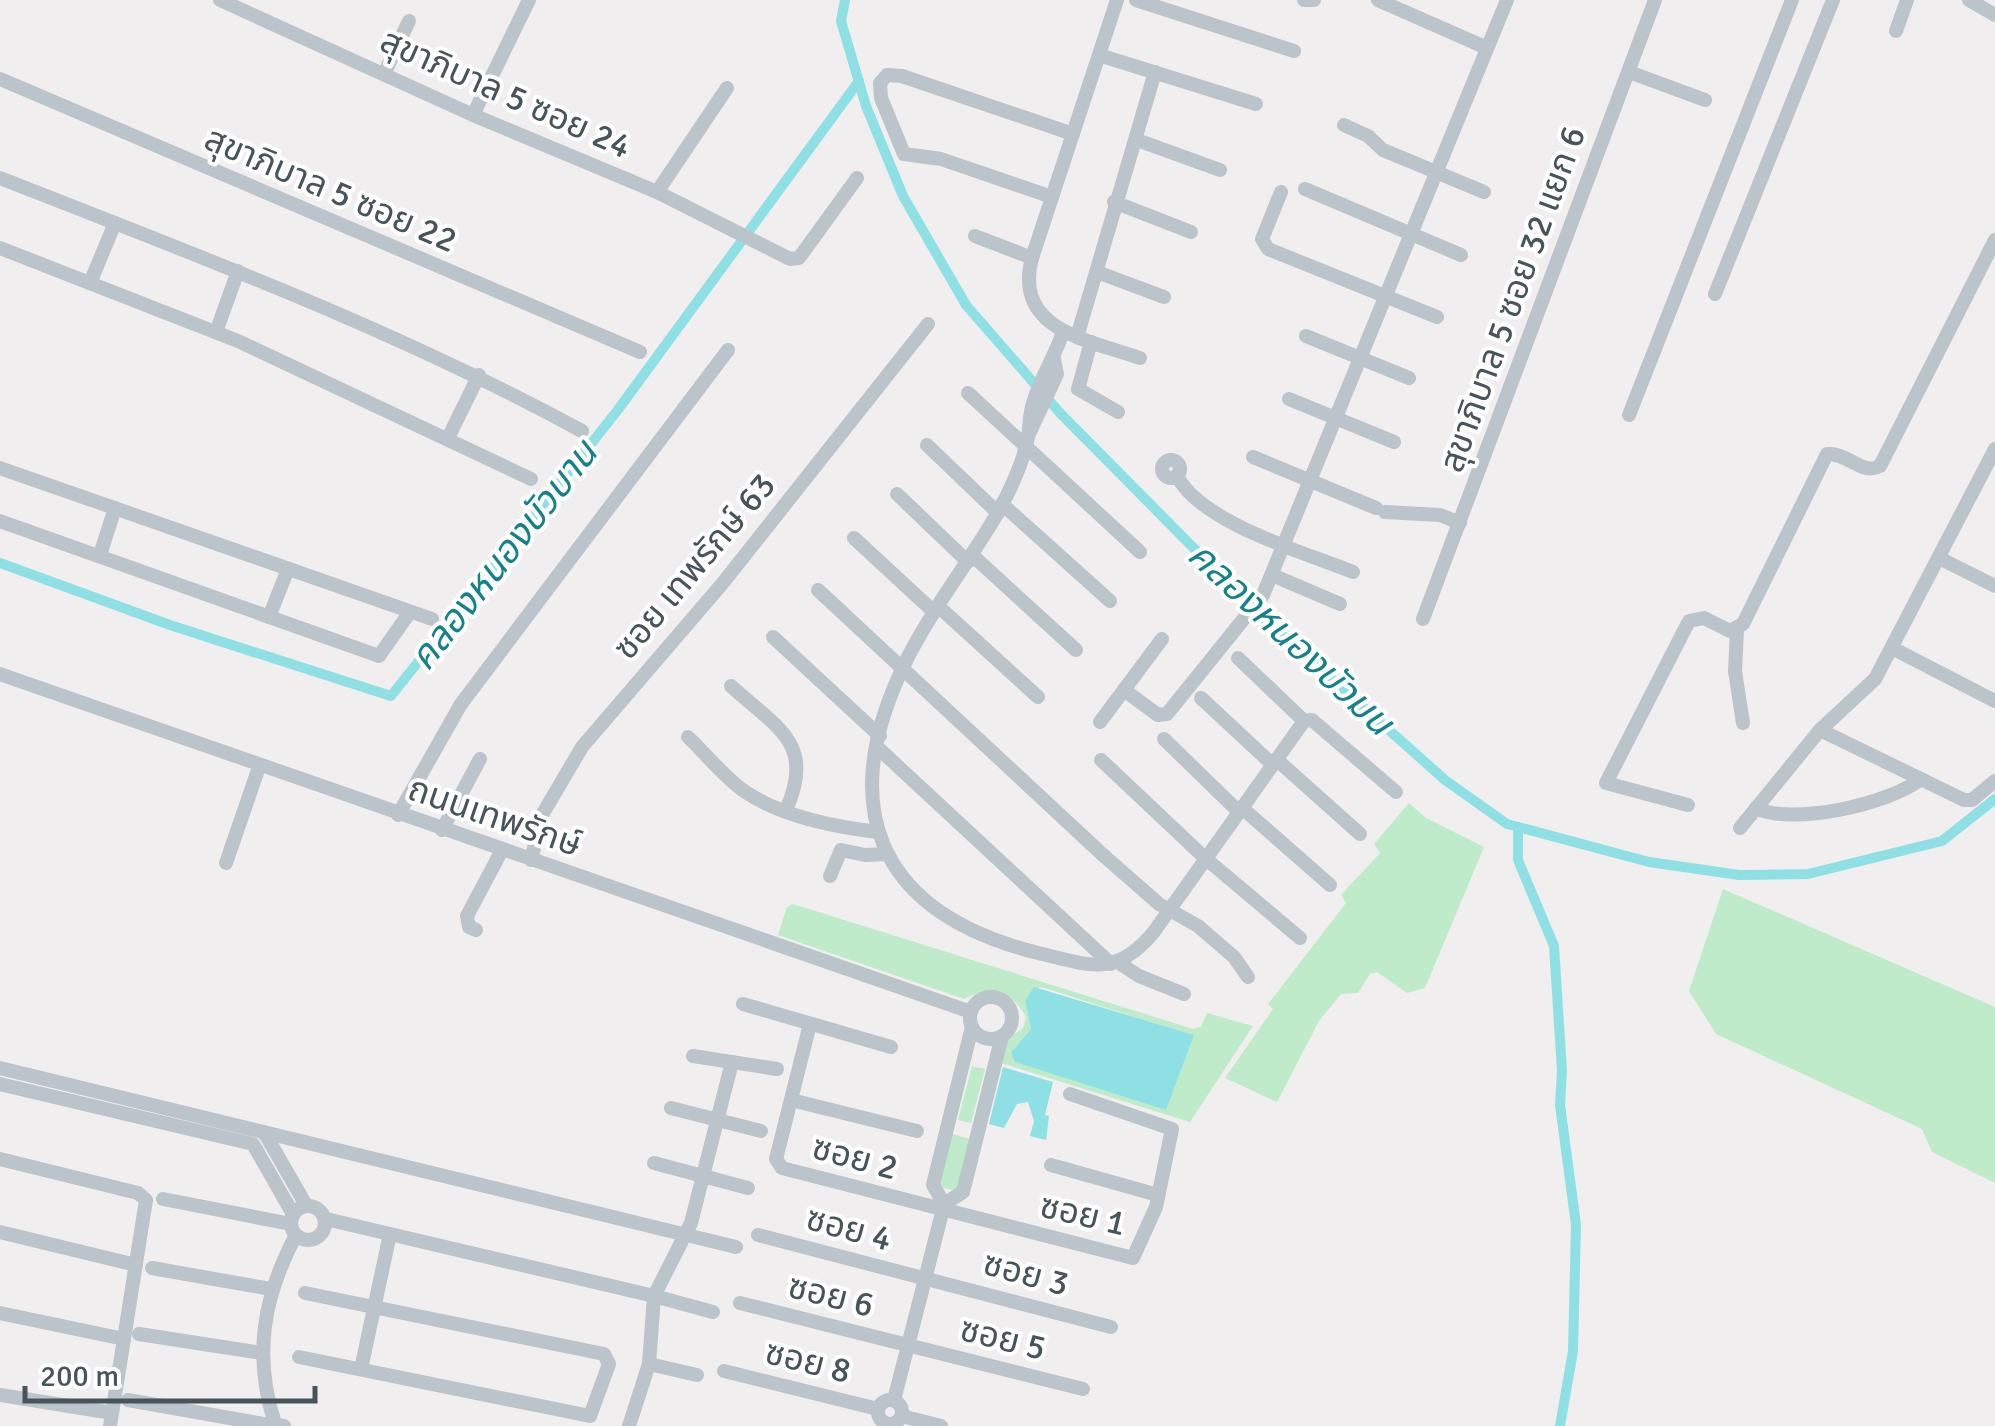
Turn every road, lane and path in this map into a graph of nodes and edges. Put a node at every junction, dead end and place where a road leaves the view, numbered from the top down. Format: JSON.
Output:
{"nodes":[{"id":1,"x":220,"y":0,"type":"edge"},
{"id":2,"x":529,"y":0,"type":"edge"},
{"id":3,"x":1117,"y":0,"type":"edge"},
{"id":4,"x":1136,"y":0,"type":"edge"},
{"id":5,"x":1304,"y":0,"type":"edge"},
{"id":6,"x":1314,"y":0,"type":"edge"},
{"id":7,"x":1378,"y":0,"type":"edge"},
{"id":8,"x":1507,"y":0,"type":"edge"},
{"id":9,"x":1656,"y":0,"type":"edge"},
{"id":10,"x":1792,"y":0,"type":"edge"},
{"id":11,"x":1833,"y":0,"type":"edge"},
{"id":12,"x":1906,"y":0,"type":"edge"},
{"id":13,"x":1969,"y":0,"type":"edge"},
{"id":14,"x":1995,"y":15,"type":"edge"},
{"id":15,"x":409,"y":21,"type":"dead end"},
{"id":16,"x":1896,"y":31,"type":"dead end"},
{"id":17,"x":1487,"y":48,"type":"junction"},
{"id":18,"x":1294,"y":52,"type":"dead end"},
{"id":19,"x":1102,"y":56,"type":"junction"},
{"id":20,"x":386,"y":72,"type":"junction"},
{"id":21,"x":1155,"y":72,"type":"junction"},
{"id":22,"x":1629,"y":72,"type":"junction"},
{"id":23,"x":0,"y":79,"type":"edge"},
{"id":24,"x":726,"y":88,"type":"dead end"},
{"id":25,"x":1705,"y":100,"type":"dead end"},
{"id":26,"x":1256,"y":104,"type":"dead end"},
{"id":27,"x":473,"y":115,"type":"junction"},
{"id":28,"x":1344,"y":125,"type":"dead end"},
{"id":29,"x":1073,"y":134,"type":"junction"},
{"id":30,"x":1136,"y":140,"type":"junction"},
{"id":31,"x":1220,"y":170,"type":"dead end"},
{"id":32,"x":1436,"y":172,"type":"junction"},
{"id":33,"x":0,"y":178,"type":"edge"},
{"id":34,"x":858,"y":178,"type":"dead end"},
{"id":35,"x":1305,"y":190,"type":"dead end"},
{"id":36,"x":657,"y":192,"type":"junction"},
{"id":37,"x":1281,"y":192,"type":"dead end"},
{"id":38,"x":1484,"y":192,"type":"dead end"},
{"id":39,"x":1052,"y":197,"type":"junction"},
{"id":40,"x":1114,"y":202,"type":"junction"},
{"id":41,"x":115,"y":222,"type":"junction"},
{"id":42,"x":1191,"y":232,"type":"dead end"},
{"id":43,"x":1410,"y":234,"type":"junction"},
{"id":44,"x":975,"y":236,"type":"dead end"},
{"id":45,"x":1995,"y":240,"type":"edge"},
{"id":46,"x":0,"y":248,"type":"edge"},
{"id":47,"x":1460,"y":254,"type":"dead end"},
{"id":48,"x":1032,"y":258,"type":"junction"},
{"id":49,"x":1982,"y":267,"type":"junction"},
{"id":50,"x":238,"y":271,"type":"junction"},
{"id":51,"x":1097,"y":272,"type":"junction"},
{"id":52,"x":1995,"y":276,"type":"edge"},
{"id":53,"x":90,"y":283,"type":"junction"},
{"id":54,"x":1715,"y":294,"type":"dead end"},
{"id":55,"x":1385,"y":296,"type":"junction"},
{"id":56,"x":1164,"y":298,"type":"dead end"},
{"id":57,"x":1437,"y":317,"type":"dead end"},
{"id":58,"x":928,"y":324,"type":"dead end"},
{"id":59,"x":216,"y":332,"type":"junction"},
{"id":60,"x":1306,"y":336,"type":"dead end"},
{"id":61,"x":1077,"y":337,"type":"junction"},
{"id":62,"x":728,"y":350,"type":"dead end"},
{"id":63,"x":640,"y":352,"type":"dead end"},
{"id":64,"x":1140,"y":358,"type":"dead end"},
{"id":65,"x":1360,"y":358,"type":"junction"},
{"id":66,"x":478,"y":374,"type":"junction"},
{"id":67,"x":1409,"y":378,"type":"dead end"},
{"id":68,"x":968,"y":393,"type":"dead end"},
{"id":69,"x":1288,"y":399,"type":"dead end"},
{"id":70,"x":1118,"y":412,"type":"dead end"},
{"id":71,"x":1629,"y":415,"type":"dead end"},
{"id":72,"x":1336,"y":418,"type":"junction"},
{"id":73,"x":582,"y":430,"type":"dead end"},
{"id":74,"x":448,"y":438,"type":"junction"},
{"id":75,"x":1026,"y":442,"type":"junction"},
{"id":76,"x":1394,"y":442,"type":"dead end"},
{"id":77,"x":927,"y":445,"type":"dead end"},
{"id":78,"x":1995,"y":449,"type":"edge"},
{"id":79,"x":1253,"y":458,"type":"dead end"},
{"id":80,"x":0,"y":468,"type":"edge"},
{"id":81,"x":1176,"y":476,"type":"dead end"},
{"id":82,"x":531,"y":479,"type":"dead end"},
{"id":83,"x":1310,"y":481,"type":"junction"},
{"id":84,"x":897,"y":494,"type":"dead end"},
{"id":85,"x":115,"y":508,"type":"junction"},
{"id":86,"x":1000,"y":508,"type":"junction"},
{"id":87,"x":0,"y":521,"type":"edge"},
{"id":88,"x":1460,"y":523,"type":"junction"},
{"id":89,"x":854,"y":538,"type":"dead end"},
{"id":90,"x":1284,"y":544,"type":"junction"},
{"id":91,"x":1140,"y":552,"type":"dead end"},
{"id":92,"x":100,"y":555,"type":"junction"},
{"id":93,"x":970,"y":558,"type":"junction"},
{"id":94,"x":1939,"y":558,"type":"junction"},
{"id":95,"x":288,"y":569,"type":"junction"},
{"id":96,"x":1353,"y":572,"type":"dead end"},
{"id":97,"x":1272,"y":575,"type":"junction"},
{"id":98,"x":1995,"y":586,"type":"edge"},
{"id":99,"x":818,"y":590,"type":"dead end"},
{"id":100,"x":1110,"y":602,"type":"dead end"},
{"id":101,"x":1340,"y":604,"type":"dead end"},
{"id":102,"x":936,"y":609,"type":"junction"},
{"id":103,"x":410,"y":612,"type":"junction"},
{"id":104,"x":269,"y":617,"type":"junction"},
{"id":105,"x":1423,"y":618,"type":"dead end"},
{"id":106,"x":432,"y":619,"type":"dead end"},
{"id":107,"x":1736,"y":630,"type":"junction"},
{"id":108,"x":773,"y":637,"type":"dead end"},
{"id":109,"x":1162,"y":639,"type":"dead end"},
{"id":110,"x":1892,"y":648,"type":"junction"},
{"id":111,"x":1076,"y":650,"type":"dead end"},
{"id":112,"x":1238,"y":658,"type":"dead end"},
{"id":113,"x":903,"y":667,"type":"junction"},
{"id":114,"x":0,"y":674,"type":"edge"},
{"id":115,"x":732,"y":686,"type":"dead end"},
{"id":116,"x":1124,"y":690,"type":"junction"},
{"id":117,"x":1038,"y":697,"type":"dead end"},
{"id":118,"x":1201,"y":698,"type":"dead end"},
{"id":119,"x":1995,"y":702,"type":"edge"},
{"id":120,"x":1304,"y":721,"type":"junction"},
{"id":121,"x":1100,"y":722,"type":"dead end"},
{"id":122,"x":1743,"y":723,"type":"dead end"},
{"id":123,"x":1820,"y":730,"type":"junction"},
{"id":124,"x":688,"y":737,"type":"dead end"},
{"id":125,"x":1164,"y":738,"type":"dead end"},
{"id":126,"x":879,"y":742,"type":"junction"},
{"id":127,"x":480,"y":758,"type":"dead end"},
{"id":128,"x":1101,"y":760,"type":"dead end"},
{"id":129,"x":1274,"y":761,"type":"junction"},
{"id":130,"x":259,"y":767,"type":"junction"},
{"id":131,"x":1921,"y":779,"type":"junction"},
{"id":132,"x":1995,"y":781,"type":"edge"},
{"id":133,"x":1396,"y":792,"type":"dead end"},
{"id":134,"x":1688,"y":805,"type":"dead end"},
{"id":135,"x":1756,"y":808,"type":"junction"},
{"id":136,"x":1239,"y":809,"type":"junction"},
{"id":137,"x":786,"y":810,"type":"junction"},
{"id":138,"x":398,"y":815,"type":"junction"},
{"id":139,"x":1740,"y":828,"type":"dead end"},
{"id":140,"x":442,"y":830,"type":"junction"},
{"id":141,"x":879,"y":832,"type":"junction"},
{"id":142,"x":1360,"y":834,"type":"dead end"},
{"id":143,"x":502,"y":850,"type":"junction"},
{"id":144,"x":888,"y":854,"type":"junction"},
{"id":145,"x":1205,"y":858,"type":"junction"},
{"id":146,"x":531,"y":860,"type":"junction"},
{"id":147,"x":226,"y":863,"type":"dead end"},
{"id":148,"x":830,"y":876,"type":"dead end"},
{"id":149,"x":1330,"y":885,"type":"dead end"},
{"id":150,"x":1170,"y":908,"type":"junction"},
{"id":151,"x":476,"y":930,"type":"dead end"},
{"id":152,"x":1300,"y":938,"type":"dead end"},
{"id":153,"x":1115,"y":963,"type":"junction"},
{"id":154,"x":1248,"y":977,"type":"dead end"},
{"id":155,"x":1184,"y":994,"type":"dead end"},
{"id":156,"x":743,"y":1004,"type":"dead end"},
{"id":157,"x":972,"y":1020,"type":"junction"},
{"id":158,"x":810,"y":1024,"type":"junction"},
{"id":159,"x":1002,"y":1036,"type":"junction"},
{"id":160,"x":891,"y":1047,"type":"dead end"},
{"id":161,"x":693,"y":1056,"type":"dead end"},
{"id":162,"x":732,"y":1062,"type":"junction"},
{"id":163,"x":0,"y":1068,"type":"edge"},
{"id":164,"x":777,"y":1069,"type":"dead end"},
{"id":165,"x":0,"y":1084,"type":"edge"},
{"id":166,"x":1070,"y":1094,"type":"dead end"},
{"id":167,"x":791,"y":1100,"type":"junction"},
{"id":168,"x":671,"y":1108,"type":"dead end"},
{"id":169,"x":718,"y":1120,"type":"junction"},
{"id":170,"x":264,"y":1131,"type":"junction"},
{"id":171,"x":761,"y":1131,"type":"dead end"},
{"id":172,"x":917,"y":1131,"type":"dead end"},
{"id":173,"x":254,"y":1144,"type":"junction"},
{"id":174,"x":0,"y":1159,"type":"edge"},
{"id":175,"x":654,"y":1164,"type":"dead end"},
{"id":176,"x":1051,"y":1164,"type":"dead end"},
{"id":177,"x":702,"y":1176,"type":"junction"},
{"id":178,"x":748,"y":1188,"type":"dead end"},
{"id":179,"x":1158,"y":1195,"type":"junction"},
{"id":180,"x":163,"y":1200,"type":"dead end"},
{"id":181,"x":943,"y":1207,"type":"junction"},
{"id":182,"x":326,"y":1219,"type":"junction"},
{"id":183,"x":296,"y":1220,"type":"junction"},
{"id":184,"x":0,"y":1232,"type":"edge"},
{"id":185,"x":390,"y":1234,"type":"junction"},
{"id":186,"x":758,"y":1235,"type":"dead end"},
{"id":187,"x":687,"y":1236,"type":"junction"},
{"id":188,"x":736,"y":1247,"type":"dead end"},
{"id":189,"x":136,"y":1265,"type":"junction"},
{"id":190,"x":152,"y":1268,"type":"dead end"},
{"id":191,"x":925,"y":1278,"type":"junction"},
{"id":192,"x":271,"y":1288,"type":"junction"},
{"id":193,"x":305,"y":1293,"type":"dead end"},
{"id":194,"x":654,"y":1296,"type":"junction"},
{"id":195,"x":740,"y":1303,"type":"dead end"},
{"id":196,"x":371,"y":1306,"type":"junction"},
{"id":197,"x":713,"y":1312,"type":"dead end"},
{"id":198,"x":0,"y":1313,"type":"edge"},
{"id":199,"x":1111,"y":1326,"type":"dead end"},
{"id":200,"x":139,"y":1334,"type":"dead end"},
{"id":201,"x":124,"y":1339,"type":"junction"},
{"id":202,"x":908,"y":1345,"type":"junction"},
{"id":203,"x":262,"y":1353,"type":"junction"},
{"id":204,"x":300,"y":1358,"type":"dead end"},
{"id":205,"x":649,"y":1364,"type":"junction"},
{"id":206,"x":360,"y":1369,"type":"junction"},
{"id":207,"x":724,"y":1371,"type":"dead end"},
{"id":208,"x":698,"y":1376,"type":"dead end"},
{"id":209,"x":1082,"y":1389,"type":"dead end"},
{"id":210,"x":0,"y":1394,"type":"edge"},
{"id":211,"x":128,"y":1400,"type":"dead end"},
{"id":212,"x":894,"y":1400,"type":"junction"},
{"id":213,"x":902,"y":1416,"type":"junction"},
{"id":214,"x":111,"y":1419,"type":"edge"},
{"id":215,"x":883,"y":1420,"type":"edge"},
{"id":216,"x":278,"y":1425,"type":"edge"},
{"id":217,"x":630,"y":1426,"type":"edge"},
{"id":218,"x":941,"y":1426,"type":"edge"}],
"edges":[{"from":1,"to":20,"type":"street","name":"สุขาภิบาล 5 ซอย 24"},
{"from":2,"to":27,"type":"street"},
{"from":3,"to":19,"type":"street"},
{"from":4,"to":18,"type":"street"},
{"from":5,"to":6,"type":"street"},
{"from":7,"to":17,"type":"street"},
{"from":8,"to":17,"type":"street"},
{"from":9,"to":22,"type":"street","name":"สุขาภิบาล 5 ซอย 32 แยก 6"},
{"from":10,"to":71,"type":"street"},
{"from":11,"to":54,"type":"street"},
{"from":12,"to":16,"type":"street"},
{"from":13,"to":14,"type":"street"},
{"from":15,"to":20,"type":"street"},
{"from":17,"to":32,"type":"street"},
{"from":19,"to":21,"type":"street"},
{"from":19,"to":29,"type":"street"},
{"from":20,"to":27,"type":"street","name":"สุขาภิบาล 5 ซอย 24"},
{"from":21,"to":26,"type":"street"},
{"from":21,"to":30,"type":"street"},
{"from":22,"to":25,"type":"street"},
{"from":22,"to":88,"type":"street","name":"สุขาภิบาล 5 ซอย 32 แยก 6"},
{"from":23,"to":63,"type":"street","name":"สุขาภิบาล 5 ซอย 22"},
{"from":24,"to":36,"type":"street"},
{"from":27,"to":36,"type":"street","name":"สุขาภิบาล 5 ซอย 24"},
{"from":28,"to":32,"type":"street"},
{"from":29,"to":39,"type":"street"},
{"from":29,"to":39,"type":"street"},
{"from":30,"to":31,"type":"street"},
{"from":30,"to":40,"type":"street"},
{"from":32,"to":38,"type":"street"},
{"from":32,"to":43,"type":"street"},
{"from":33,"to":41,"type":"street"},
{"from":34,"to":36,"type":"street","name":"สุขาภิบาล 5 ซอย 24"},
{"from":35,"to":43,"type":"street"},
{"from":37,"to":55,"type":"street"},
{"from":39,"to":48,"type":"street"},
{"from":40,"to":42,"type":"street"},
{"from":40,"to":51,"type":"street"},
{"from":41,"to":50,"type":"street"},
{"from":41,"to":53,"type":"street"},
{"from":43,"to":47,"type":"street"},
{"from":43,"to":55,"type":"street"},
{"from":44,"to":48,"type":"street"},
{"from":45,"to":49,"type":"street"},
{"from":46,"to":53,"type":"street"},
{"from":48,"to":61,"type":"street"},
{"from":49,"to":52,"type":"street"},
{"from":49,"to":107,"type":"street"},
{"from":50,"to":59,"type":"street"},
{"from":50,"to":66,"type":"street"},
{"from":51,"to":56,"type":"street"},
{"from":51,"to":61,"type":"street"},
{"from":53,"to":59,"type":"street"},
{"from":55,"to":57,"type":"street"},
{"from":55,"to":65,"type":"street"},
{"from":58,"to":146,"type":"street","name":"ซอย เทพรักษ์ 63"},
{"from":59,"to":74,"type":"street"},
{"from":60,"to":65,"type":"street"},
{"from":61,"to":64,"type":"street"},
{"from":61,"to":70,"type":"street"},
{"from":61,"to":75,"type":"street"},
{"from":62,"to":138,"type":"street"},
{"from":65,"to":67,"type":"street"},
{"from":65,"to":72,"type":"street"},
{"from":66,"to":73,"type":"street"},
{"from":66,"to":74,"type":"street"},
{"from":68,"to":75,"type":"street"},
{"from":69,"to":72,"type":"street"},
{"from":72,"to":76,"type":"street"},
{"from":72,"to":83,"type":"street"},
{"from":74,"to":82,"type":"street"},
{"from":75,"to":86,"type":"street"},
{"from":75,"to":91,"type":"street"},
{"from":77,"to":86,"type":"street"},
{"from":78,"to":94,"type":"street"},
{"from":79,"to":83,"type":"street"},
{"from":80,"to":85,"type":"street"},
{"from":81,"to":90,"type":"street"},
{"from":83,"to":88,"type":"street"},
{"from":83,"to":90,"type":"street"},
{"from":84,"to":93,"type":"street"},
{"from":85,"to":92,"type":"street"},
{"from":85,"to":95,"type":"street"},
{"from":86,"to":93,"type":"street"},
{"from":86,"to":100,"type":"street"},
{"from":87,"to":92,"type":"street"},
{"from":88,"to":105,"type":"street","name":"สุขาภิบาล 5 ซอย 32 แยก 6"},
{"from":89,"to":102,"type":"street"},
{"from":90,"to":96,"type":"street"},
{"from":90,"to":97,"type":"street"},
{"from":92,"to":104,"type":"street"},
{"from":93,"to":102,"type":"street"},
{"from":93,"to":111,"type":"street"},
{"from":94,"to":98,"type":"street"},
{"from":94,"to":110,"type":"street"},
{"from":95,"to":103,"type":"street"},
{"from":95,"to":104,"type":"street"},
{"from":97,"to":101,"type":"street"},
{"from":97,"to":116,"type":"street"},
{"from":99,"to":113,"type":"street"},
{"from":102,"to":113,"type":"street"},
{"from":102,"to":117,"type":"street"},
{"from":103,"to":104,"type":"street"},
{"from":103,"to":106,"type":"street"},
{"from":107,"to":122,"type":"street"},
{"from":107,"to":134,"type":"street"},
{"from":108,"to":126,"type":"street"},
{"from":109,"to":116,"type":"street"},
{"from":110,"to":119,"type":"street"},
{"from":110,"to":123,"type":"street"},
{"from":112,"to":120,"type":"street"},
{"from":113,"to":126,"type":"street"},
{"from":113,"to":150,"type":"street"},
{"from":114,"to":130,"type":"street","name":"ถนนเทพรักษ์"},
{"from":115,"to":137,"type":"street"},
{"from":116,"to":121,"type":"street"},
{"from":118,"to":129,"type":"street"},
{"from":120,"to":129,"type":"street"},
{"from":120,"to":133,"type":"street"},
{"from":123,"to":131,"type":"street"},
{"from":123,"to":135,"type":"street"},
{"from":124,"to":137,"type":"street"},
{"from":125,"to":136,"type":"street"},
{"from":126,"to":141,"type":"street"},
{"from":126,"to":153,"type":"street"},
{"from":127,"to":140,"type":"street"},
{"from":128,"to":145,"type":"street"},
{"from":129,"to":136,"type":"street"},
{"from":129,"to":142,"type":"street"},
{"from":130,"to":138,"type":"street","name":"ถนนเทพรักษ์"},
{"from":130,"to":147,"type":"street"},
{"from":131,"to":132,"type":"street"},
{"from":131,"to":135,"type":"street"},
{"from":135,"to":139,"type":"street"},
{"from":136,"to":145,"type":"street"},
{"from":136,"to":149,"type":"street"},
{"from":137,"to":141,"type":"street"},
{"from":138,"to":140,"type":"street","name":"ถนนเทพรักษ์"},
{"from":140,"to":143,"type":"street","name":"ถนนเทพรักษ์"},
{"from":141,"to":144,"type":"street"},
{"from":143,"to":146,"type":"street","name":"ถนนเทพรักษ์"},
{"from":143,"to":151,"type":"street"},
{"from":144,"to":148,"type":"street"},
{"from":144,"to":153,"type":"street"},
{"from":145,"to":150,"type":"street"},
{"from":145,"to":152,"type":"street"},
{"from":146,"to":157,"type":"street","name":"ถนนเทพรักษ์"},
{"from":150,"to":153,"type":"street"},
{"from":150,"to":154,"type":"street"},
{"from":153,"to":155,"type":"street"},
{"from":156,"to":158,"type":"street"},
{"from":157,"to":159,"type":"street"},
{"from":157,"to":159,"type":"street"},
{"from":157,"to":181,"type":"street"},
{"from":158,"to":160,"type":"street"},
{"from":158,"to":167,"type":"street","name":"ซอย 2"},
{"from":159,"to":181,"type":"street"},
{"from":161,"to":162,"type":"street"},
{"from":162,"to":164,"type":"street"},
{"from":162,"to":169,"type":"street"},
{"from":163,"to":170,"type":"street"},
{"from":165,"to":173,"type":"street"},
{"from":166,"to":179,"type":"street","name":"ซอย 1"},
{"from":167,"to":172,"type":"street"},
{"from":167,"to":181,"type":"street","name":"ซอย 2"},
{"from":168,"to":169,"type":"street"},
{"from":169,"to":171,"type":"street"},
{"from":169,"to":177,"type":"street"},
{"from":170,"to":173,"type":"street"},
{"from":170,"to":183,"type":"street"},
{"from":170,"to":187,"type":"street"},
{"from":173,"to":183,"type":"street"},
{"from":174,"to":189,"type":"street"},
{"from":175,"to":177,"type":"street"},
{"from":176,"to":179,"type":"street"},
{"from":177,"to":178,"type":"street"},
{"from":177,"to":187,"type":"street"},
{"from":179,"to":181,"type":"street","name":"ซอย 1"},
{"from":180,"to":183,"type":"street"},
{"from":181,"to":191,"type":"street"},
{"from":182,"to":183,"type":"street"},
{"from":182,"to":183,"type":"street"},
{"from":182,"to":185,"type":"street"},
{"from":183,"to":192,"type":"street"},
{"from":184,"to":189,"type":"street"},
{"from":185,"to":194,"type":"street"},
{"from":185,"to":196,"type":"street"},
{"from":186,"to":191,"type":"street","name":"ซอย 4"},
{"from":187,"to":188,"type":"street"},
{"from":187,"to":194,"type":"street"},
{"from":189,"to":201,"type":"street"},
{"from":190,"to":192,"type":"street"},
{"from":191,"to":199,"type":"street","name":"ซอย 3"},
{"from":191,"to":202,"type":"street"},
{"from":192,"to":203,"type":"street"},
{"from":193,"to":196,"type":"street"},
{"from":194,"to":197,"type":"street"},
{"from":194,"to":205,"type":"street"},
{"from":195,"to":202,"type":"street","name":"ซอย 6"},
{"from":196,"to":206,"type":"street"},
{"from":196,"to":206,"type":"street"},
{"from":198,"to":201,"type":"street"},
{"from":200,"to":203,"type":"street"},
{"from":201,"to":214,"type":"street"},
{"from":202,"to":209,"type":"street","name":"ซอย 5"},
{"from":202,"to":212,"type":"street"},
{"from":203,"to":216,"type":"street"},
{"from":204,"to":206,"type":"street"},
{"from":205,"to":208,"type":"street"},
{"from":205,"to":217,"type":"street"},
{"from":207,"to":215,"type":"street","name":"ซอย 8"},
{"from":210,"to":214,"type":"street"},
{"from":211,"to":216,"type":"street"},
{"from":212,"to":213,"type":"street"},
{"from":212,"to":215,"type":"street"},
{"from":213,"to":215,"type":"street"},
{"from":213,"to":218,"type":"street"}]}
